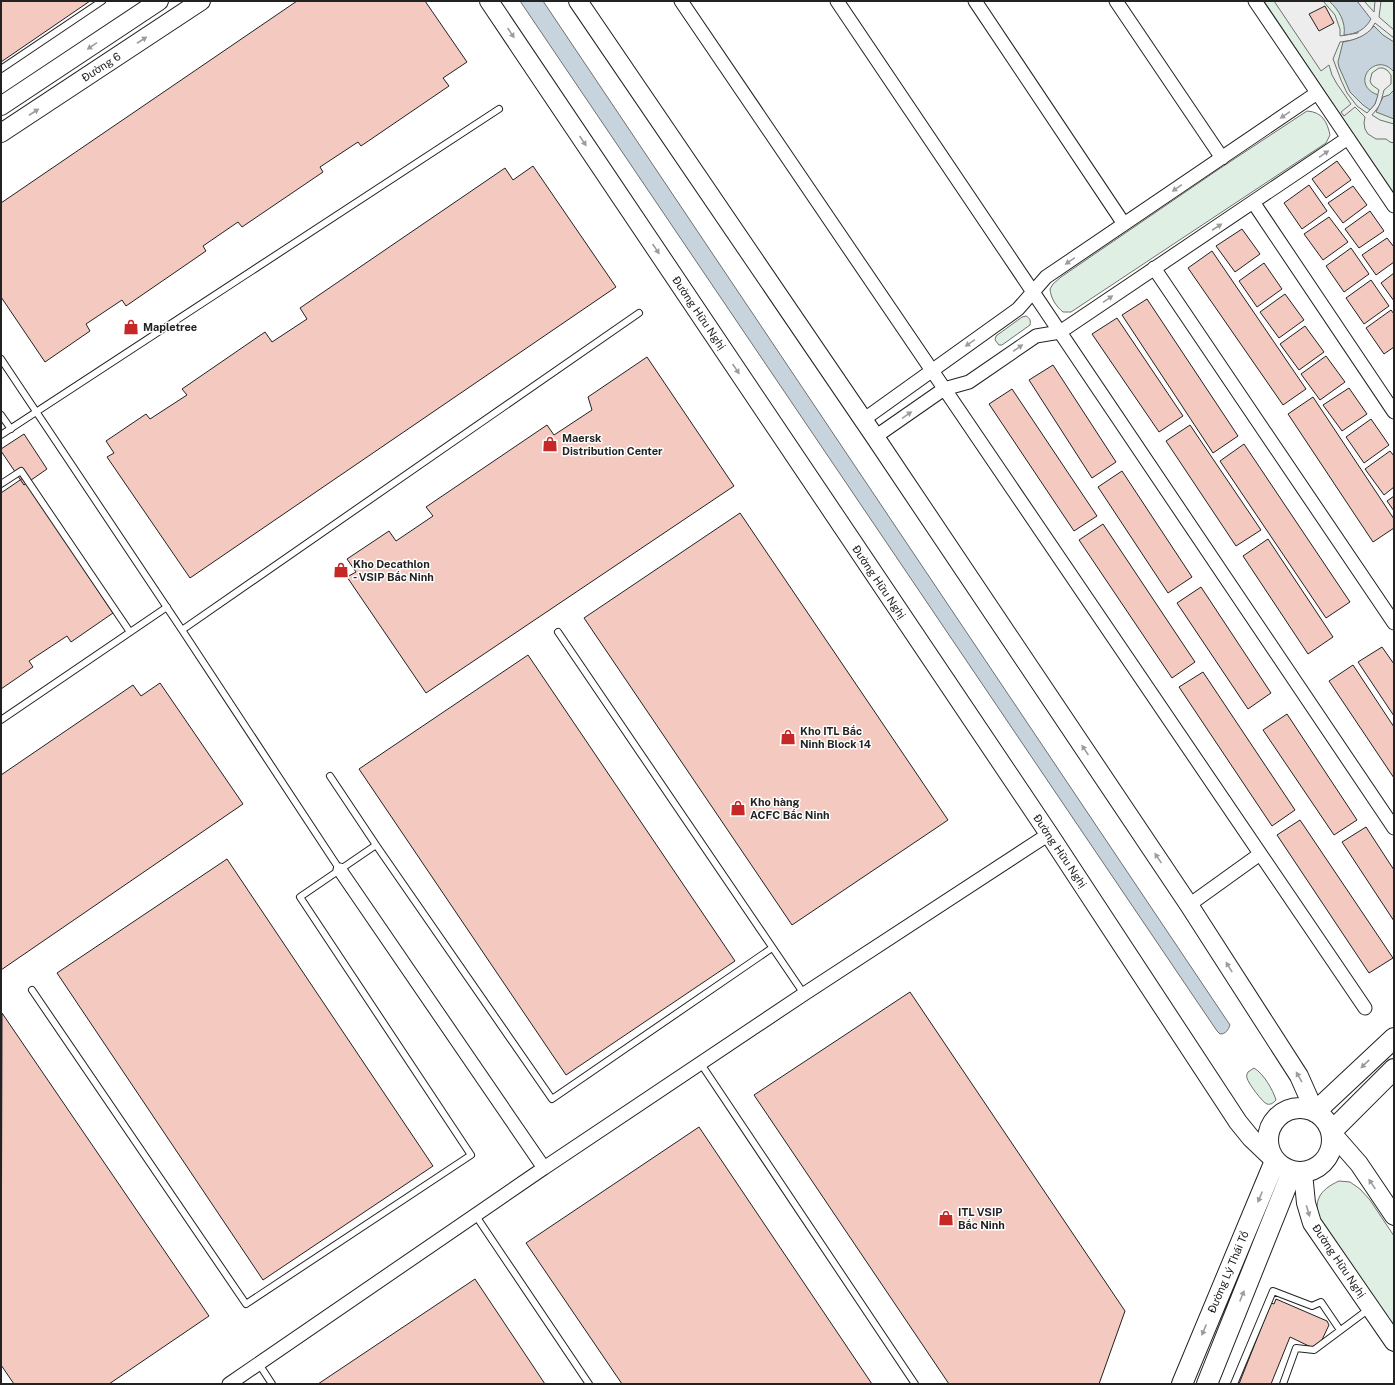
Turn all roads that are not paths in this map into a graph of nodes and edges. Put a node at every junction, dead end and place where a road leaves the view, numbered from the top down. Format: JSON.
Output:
{"nodes":[{"id":1,"x":102,"y":1,"type":"edge"},
{"id":2,"x":159,"y":1,"type":"edge"},
{"id":3,"x":201,"y":1,"type":"edge"},
{"id":4,"x":489,"y":1,"type":"edge"},
{"id":5,"x":578,"y":1,"type":"edge"},
{"id":6,"x":681,"y":1,"type":"edge"},
{"id":7,"x":836,"y":1,"type":"edge"},
{"id":8,"x":975,"y":1,"type":"edge"},
{"id":9,"x":1116,"y":1,"type":"edge"},
{"id":10,"x":1255,"y":1,"type":"edge"},
{"id":11,"x":1,"y":69,"type":"edge"},
{"id":12,"x":1317,"y":93,"type":"junction"},
{"id":13,"x":1,"y":106,"type":"edge"},
{"id":14,"x":499,"y":109,"type":"dead end"},
{"id":15,"x":1,"y":133,"type":"edge"},
{"id":16,"x":1348,"y":138,"type":"junction"},
{"id":17,"x":1222,"y":158,"type":"junction"},
{"id":18,"x":1252,"y":202,"type":"junction"},
{"id":19,"x":1394,"y":206,"type":"edge"},
{"id":20,"x":1124,"y":224,"type":"junction"},
{"id":21,"x":1154,"y":268,"type":"junction"},
{"id":22,"x":1032,"y":292,"type":"junction"},
{"id":23,"x":639,"y":313,"type":"dead end"},
{"id":24,"x":1060,"y":332,"type":"junction"},
{"id":25,"x":1,"y":360,"type":"edge"},
{"id":26,"x":932,"y":371,"type":"junction"},
{"id":27,"x":944,"y":389,"type":"junction"},
{"id":28,"x":36,"y":412,"type":"junction"},
{"id":29,"x":1394,"y":412,"type":"edge"},
{"id":30,"x":1,"y":415,"type":"edge"},
{"id":31,"x":863,"y":420,"type":"junction"},
{"id":32,"x":11,"y":429,"type":"junction"},
{"id":33,"x":1,"y":435,"type":"edge"},
{"id":34,"x":875,"y":437,"type":"junction"},
{"id":35,"x":1,"y":484,"type":"edge"},
{"id":36,"x":167,"y":607,"type":"junction"},
{"id":37,"x":1394,"y":624,"type":"edge"},
{"id":38,"x":182,"y":630,"type":"junction"},
{"id":39,"x":130,"y":632,"type":"junction"},
{"id":40,"x":558,"y":632,"type":"dead end"},
{"id":41,"x":1,"y":720,"type":"edge"},
{"id":42,"x":330,"y":776,"type":"dead end"},
{"id":43,"x":1394,"y":828,"type":"edge"},
{"id":44,"x":1049,"y":834,"type":"junction"},
{"id":45,"x":376,"y":845,"type":"junction"},
{"id":46,"x":1260,"y":854,"type":"junction"},
{"id":47,"x":340,"y":870,"type":"junction"},
{"id":48,"x":1189,"y":905,"type":"junction"},
{"id":49,"x":772,"y":948,"type":"junction"},
{"id":50,"x":32,"y":990,"type":"dead end"},
{"id":51,"x":804,"y":994,"type":"junction"},
{"id":52,"x":1365,"y":1008,"type":"dead end"},
{"id":53,"x":1394,"y":1038,"type":"edge"},
{"id":54,"x":701,"y":1064,"type":"junction"},
{"id":55,"x":1394,"y":1069,"type":"edge"},
{"id":56,"x":1315,"y":1112,"type":"junction"},
{"id":57,"x":1331,"y":1132,"type":"junction"},
{"id":58,"x":1274,"y":1160,"type":"junction"},
{"id":59,"x":544,"y":1168,"type":"junction"},
{"id":60,"x":1298,"y":1172,"type":"junction"},
{"id":61,"x":476,"y":1216,"type":"junction"},
{"id":62,"x":1394,"y":1216,"type":"edge"},
{"id":63,"x":1370,"y":1308,"type":"junction"},
{"id":64,"x":1340,"y":1330,"type":"junction"},
{"id":65,"x":1394,"y":1342,"type":"edge"},
{"id":66,"x":259,"y":1364,"type":"junction"},
{"id":67,"x":229,"y":1384,"type":"edge"},
{"id":68,"x":272,"y":1384,"type":"edge"},
{"id":69,"x":589,"y":1384,"type":"edge"},
{"id":70,"x":915,"y":1384,"type":"edge"},
{"id":71,"x":1182,"y":1384,"type":"edge"},
{"id":72,"x":1207,"y":1384,"type":"edge"},
{"id":73,"x":1234,"y":1384,"type":"edge"},
{"id":74,"x":1283,"y":1384,"type":"edge"}],
"edges":[{"from":1,"to":11,"type":"lane"},
{"from":2,"to":13,"type":"main road","name":"Đường 6","one_way":true},
{"from":15,"to":3,"type":"main road","name":"Đường 6","one_way":true},
{"from":4,"to":44,"type":"main road","name":"Đường Hữu Nghị","one_way":true},
{"from":5,"to":31,"type":"main road"},
{"from":6,"to":26,"type":"street"},
{"from":7,"to":22,"type":"street"},
{"from":8,"to":20,"type":"street"},
{"from":9,"to":17,"type":"street"},
{"from":10,"to":12,"type":"street"},
{"from":12,"to":16,"type":"street"},
{"from":12,"to":17,"type":"street","one_way":true},
{"from":14,"to":28,"type":"lane"},
{"from":18,"to":16,"type":"street","one_way":true},
{"from":16,"to":19,"type":"street"},
{"from":17,"to":20,"type":"street","one_way":true},
{"from":21,"to":18,"type":"street","one_way":true},
{"from":18,"to":29,"type":"street"},
{"from":20,"to":22,"type":"street","one_way":true},
{"from":24,"to":21,"type":"street","one_way":true},
{"from":21,"to":37,"type":"street"},
{"from":22,"to":24,"type":"street"},
{"from":22,"to":26,"type":"street","one_way":true},
{"from":23,"to":38,"type":"lane"},
{"from":27,"to":24,"type":"street","one_way":true},
{"from":24,"to":43,"type":"street"},
{"from":25,"to":28,"type":"lane"},
{"from":26,"to":27,"type":"street"},
{"from":26,"to":31,"type":"street"},
{"from":34,"to":27,"type":"street","one_way":true},
{"from":27,"to":46,"type":"street"},
{"from":28,"to":32,"type":"lane"},
{"from":28,"to":36,"type":"lane"},
{"from":30,"to":32,"type":"lane"},
{"from":31,"to":34,"type":"main road"},
{"from":32,"to":33,"type":"lane"},
{"from":48,"to":34,"type":"main road","one_way":true},
{"from":35,"to":39,"type":"lane"},
{"from":36,"to":38,"type":"lane"},
{"from":36,"to":39,"type":"lane"},
{"from":38,"to":47,"type":"lane"},
{"from":39,"to":41,"type":"lane"},
{"from":40,"to":49,"type":"lane"},
{"from":42,"to":45,"type":"lane"},
{"from":44,"to":51,"type":"street"},
{"from":44,"to":58,"type":"main road","name":"Đường Hữu Nghị"},
{"from":45,"to":47,"type":"lane"},
{"from":45,"to":49,"type":"lane"},
{"from":46,"to":48,"type":"street"},
{"from":46,"to":52,"type":"street"},
{"from":47,"to":50,"type":"lane"},
{"from":47,"to":59,"type":"street"},
{"from":56,"to":48,"type":"main road","one_way":true},
{"from":49,"to":51,"type":"lane"},
{"from":51,"to":54,"type":"street"},
{"from":53,"to":56,"type":"main road","one_way":true},
{"from":54,"to":59,"type":"street"},
{"from":54,"to":70,"type":"lane"},
{"from":55,"to":57,"type":"main road"},
{"from":56,"to":57,"type":"main road"},
{"from":56,"to":58,"type":"main road"},
{"from":57,"to":60,"type":"main road"},
{"from":62,"to":57,"type":"main road","one_way":true},
{"from":58,"to":60,"type":"main road"},
{"from":58,"to":71,"type":"main road","name":"Đường Lý Thái Tổ","one_way":true},
{"from":59,"to":61,"type":"street"},
{"from":60,"to":63,"type":"main road","name":"Đường Hữu Nghị","one_way":true},
{"from":72,"to":60,"type":"main road","name":"Đường Lý Thái Tổ","one_way":true},
{"from":61,"to":66,"type":"street"},
{"from":61,"to":69,"type":"lane"},
{"from":63,"to":64,"type":"lane"},
{"from":63,"to":65,"type":"main road","name":"Đường Hữu Nghị"},
{"from":64,"to":73,"type":"lane"},
{"from":64,"to":74,"type":"lane"},
{"from":66,"to":67,"type":"street"},
{"from":66,"to":68,"type":"lane"}]}
